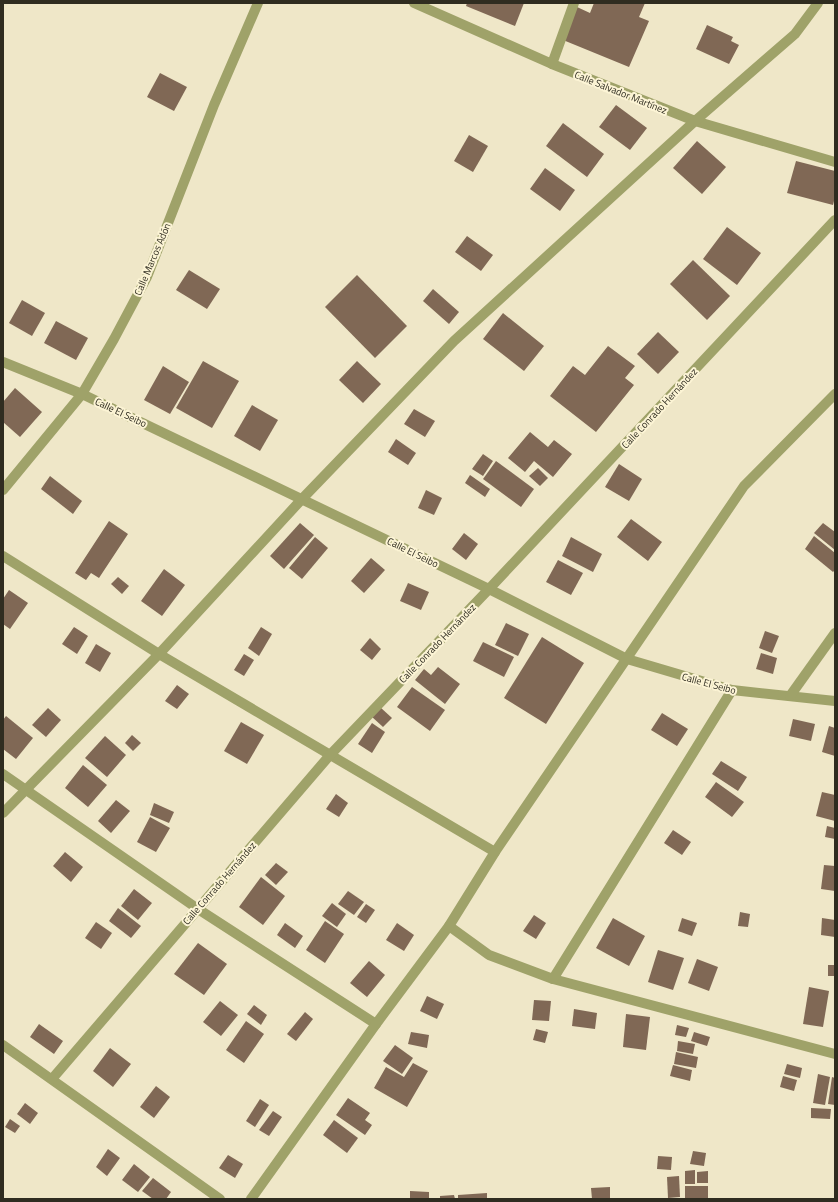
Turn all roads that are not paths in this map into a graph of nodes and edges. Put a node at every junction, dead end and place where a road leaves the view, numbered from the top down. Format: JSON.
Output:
{"nodes":[{"id":1,"x":258,"y":3,"type":"edge"},
{"id":2,"x":414,"y":3,"type":"edge"},
{"id":3,"x":574,"y":3,"type":"edge"},
{"id":4,"x":818,"y":3,"type":"edge"},
{"id":5,"x":552,"y":64,"type":"junction"},
{"id":6,"x":695,"y":121,"type":"junction"},
{"id":7,"x":835,"y":162,"type":"edge"},
{"id":8,"x":835,"y":220,"type":"edge"},
{"id":9,"x":3,"y":362,"type":"edge"},
{"id":10,"x":82,"y":394,"type":"junction"},
{"id":11,"x":835,"y":394,"type":"edge"},
{"id":12,"x":3,"y":490,"type":"edge"},
{"id":13,"x":302,"y":499,"type":"junction"},
{"id":14,"x":3,"y":556,"type":"edge"},
{"id":15,"x":489,"y":589,"type":"junction"},
{"id":16,"x":835,"y":633,"type":"edge"},
{"id":17,"x":159,"y":654,"type":"junction"},
{"id":18,"x":627,"y":659,"type":"junction"},
{"id":19,"x":732,"y":690,"type":"junction"},
{"id":20,"x":790,"y":696,"type":"junction"},
{"id":21,"x":835,"y":702,"type":"edge"},
{"id":22,"x":330,"y":755,"type":"junction"},
{"id":23,"x":3,"y":774,"type":"edge"},
{"id":24,"x":26,"y":790,"type":"junction"},
{"id":25,"x":3,"y":813,"type":"edge"},
{"id":26,"x":495,"y":852,"type":"junction"},
{"id":27,"x":198,"y":909,"type":"junction"},
{"id":28,"x":449,"y":926,"type":"junction"},
{"id":29,"x":553,"y":979,"type":"junction"},
{"id":30,"x":376,"y":1024,"type":"junction"},
{"id":31,"x":3,"y":1045,"type":"edge"},
{"id":32,"x":835,"y":1054,"type":"edge"},
{"id":33,"x":52,"y":1079,"type":"junction"},
{"id":34,"x":220,"y":1199,"type":"edge"},
{"id":35,"x":251,"y":1199,"type":"edge"}],
"edges":[{"from":1,"to":10,"type":"street","name":"Calle Marcos Adón"},
{"from":2,"to":5,"type":"street","name":"Calle Salvador Martínez"},
{"from":3,"to":5,"type":"street"},
{"from":4,"to":6,"type":"street"},
{"from":5,"to":6,"type":"street","name":"Calle Salvador Martínez"},
{"from":6,"to":7,"type":"street","name":"Calle Salvador Martínez"},
{"from":6,"to":13,"type":"street"},
{"from":8,"to":15,"type":"street","name":"Calle Conrado Hernández"},
{"from":9,"to":10,"type":"street","name":"Calle El Seibo"},
{"from":10,"to":12,"type":"street","name":"Calle Marcos Adón"},
{"from":10,"to":13,"type":"street","name":"Calle El Seibo"},
{"from":11,"to":18,"type":"street"},
{"from":13,"to":15,"type":"street","name":"Calle El Seibo"},
{"from":13,"to":17,"type":"street"},
{"from":14,"to":17,"type":"street"},
{"from":15,"to":18,"type":"street","name":"Calle El Seibo"},
{"from":15,"to":22,"type":"street","name":"Calle Conrado Hernández"},
{"from":16,"to":20,"type":"street"},
{"from":17,"to":22,"type":"street"},
{"from":17,"to":24,"type":"street"},
{"from":18,"to":19,"type":"street","name":"Calle El Seibo"},
{"from":18,"to":26,"type":"street"},
{"from":19,"to":20,"type":"street","name":"Calle El Seibo"},
{"from":19,"to":29,"type":"street"},
{"from":20,"to":21,"type":"street","name":"Calle El Seibo"},
{"from":22,"to":26,"type":"street"},
{"from":22,"to":27,"type":"street","name":"Calle Conrado Hernández"},
{"from":23,"to":24,"type":"street"},
{"from":24,"to":25,"type":"street"},
{"from":24,"to":27,"type":"street"},
{"from":26,"to":28,"type":"street"},
{"from":27,"to":30,"type":"street"},
{"from":27,"to":33,"type":"street","name":"Calle Conrado Hernández"},
{"from":28,"to":29,"type":"street"},
{"from":28,"to":30,"type":"street"},
{"from":29,"to":32,"type":"street"},
{"from":30,"to":35,"type":"street"},
{"from":31,"to":33,"type":"street"},
{"from":33,"to":34,"type":"street"}]}
